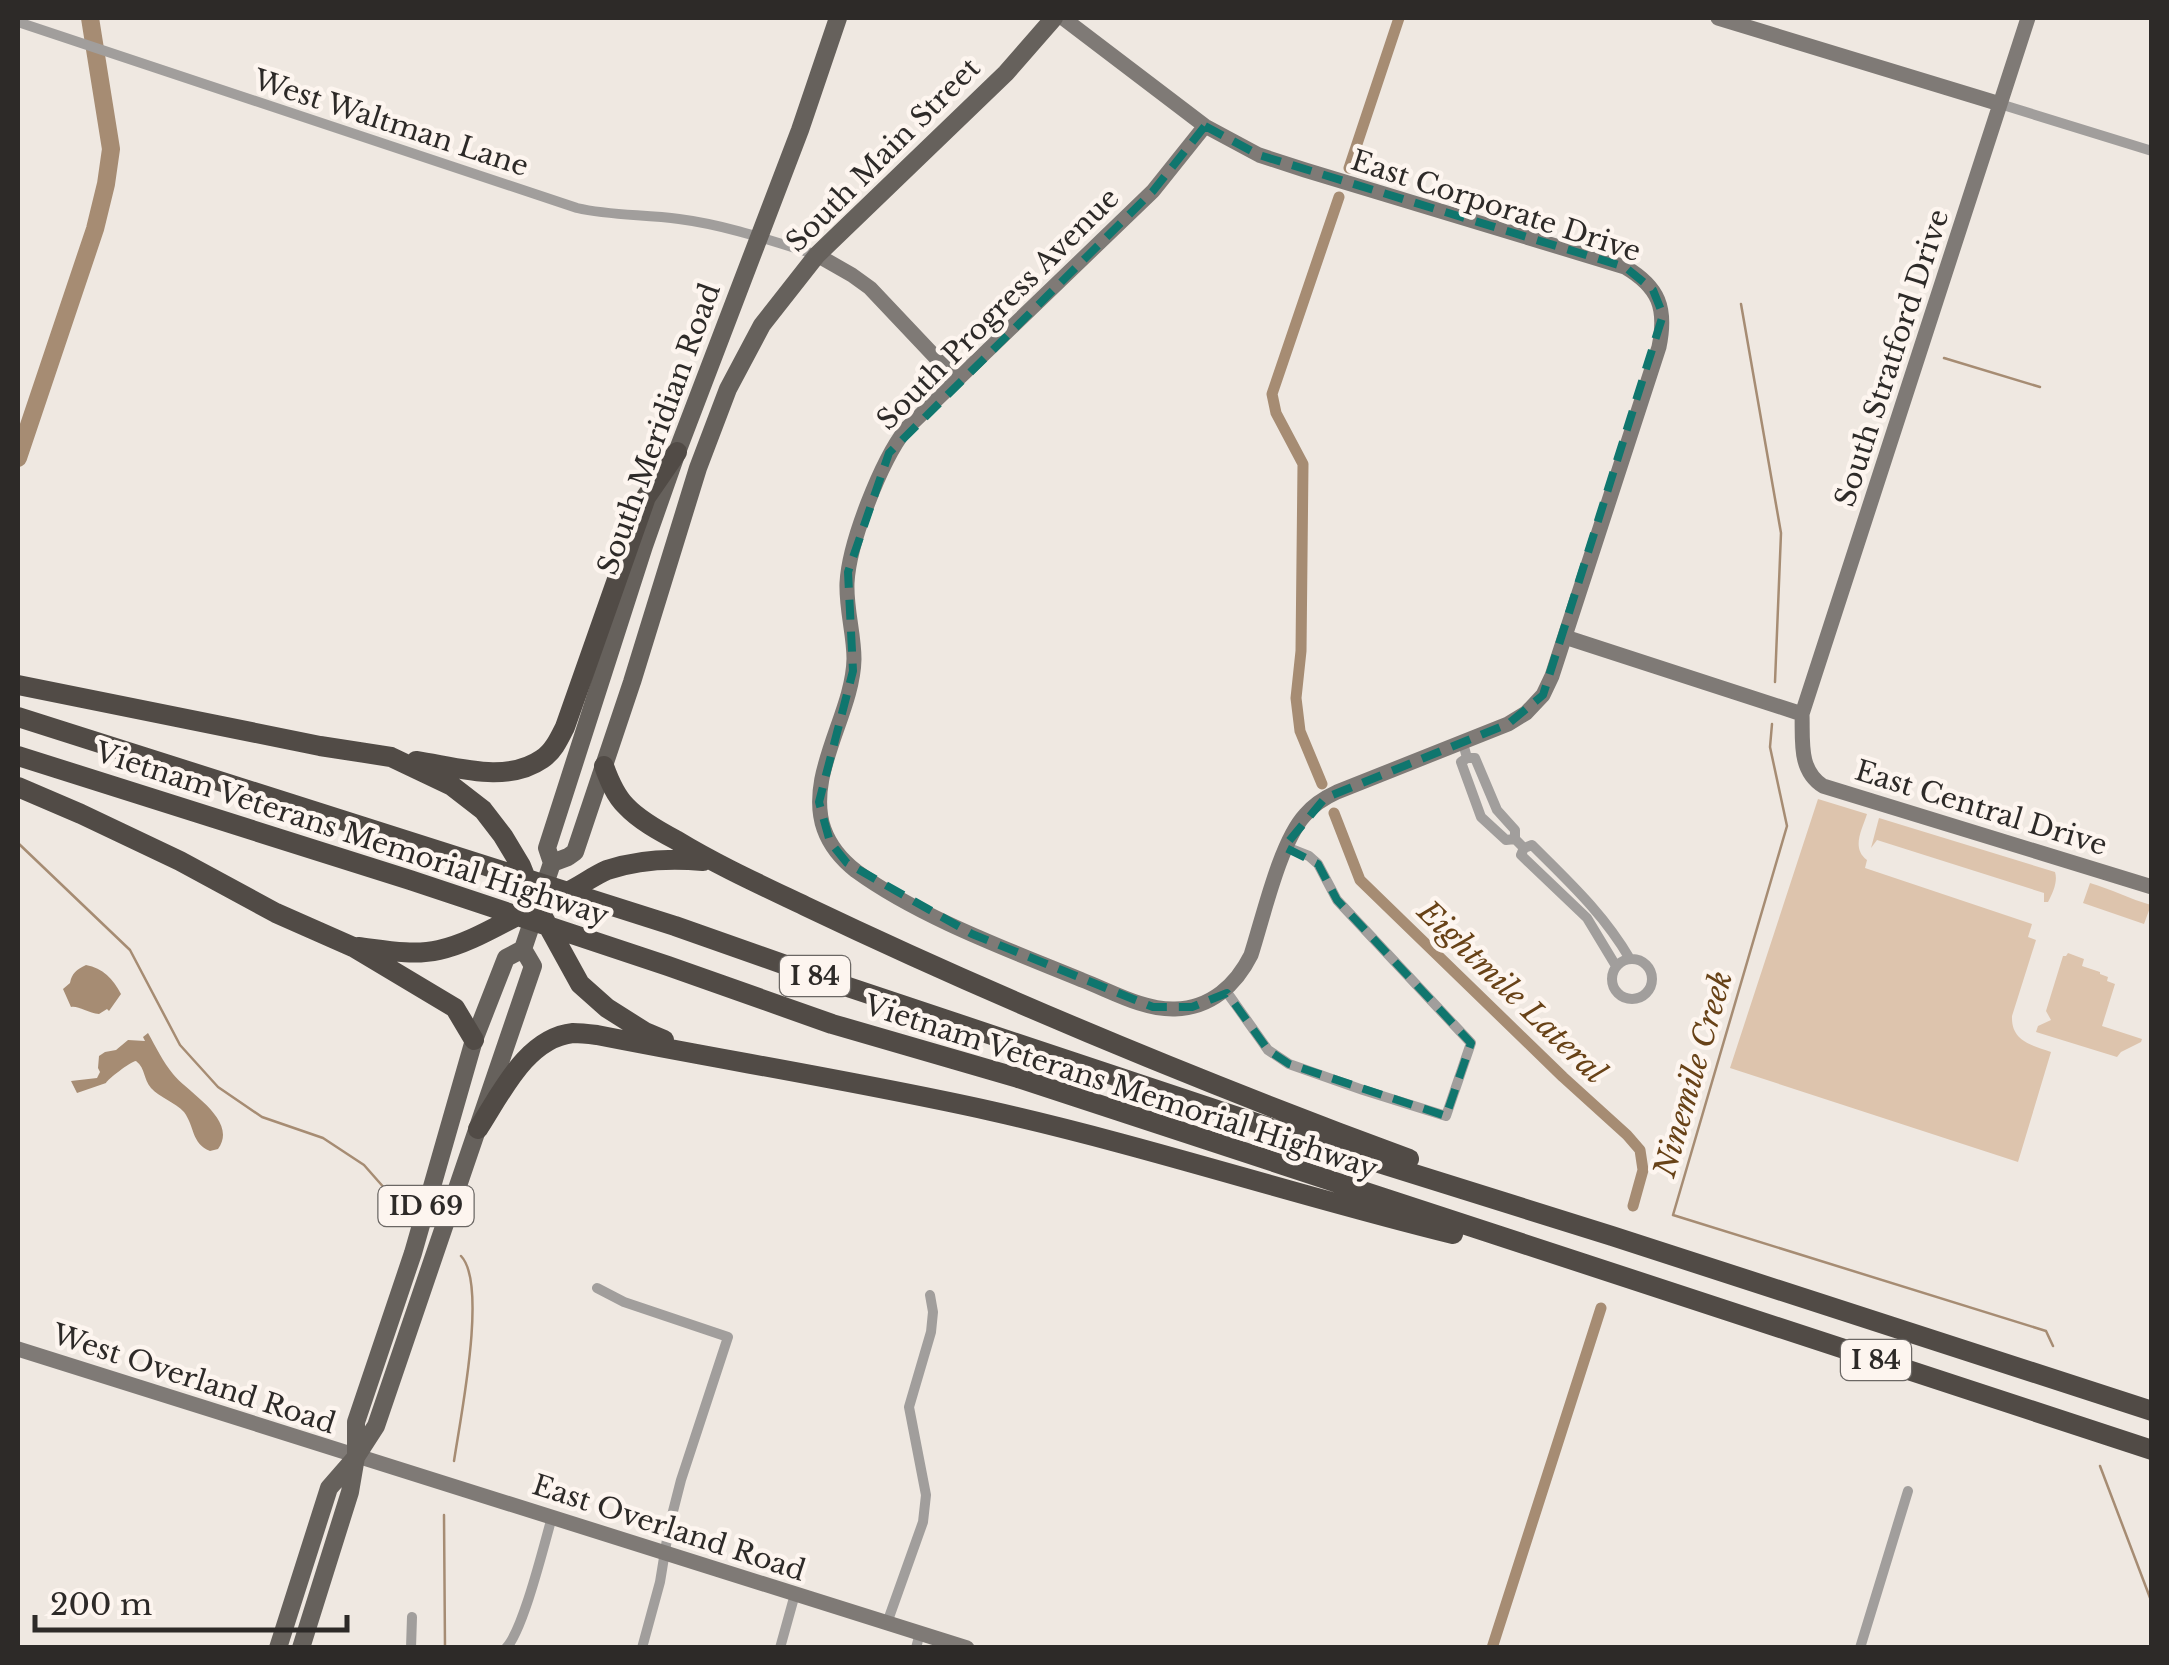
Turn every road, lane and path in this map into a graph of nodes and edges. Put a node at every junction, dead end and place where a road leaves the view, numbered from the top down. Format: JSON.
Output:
{"nodes":[{"id":1,"x":838,"y":18,"type":"edge"},
{"id":2,"x":1054,"y":18,"type":"edge"},
{"id":3,"x":1062,"y":18,"type":"edge"},
{"id":4,"x":1718,"y":18,"type":"edge"},
{"id":5,"x":2028,"y":18,"type":"edge"},
{"id":6,"x":18,"y":22,"type":"edge"},
{"id":7,"x":2000,"y":104,"type":"junction"},
{"id":8,"x":1205,"y":126,"type":"junction"},
{"id":9,"x":2152,"y":151,"type":"edge"},
{"id":10,"x":758,"y":236,"type":"junction"},
{"id":11,"x":817,"y":255,"type":"junction"},
{"id":12,"x":957,"y":380,"type":"junction"},
{"id":13,"x":728,"y":389,"type":"joint"},
{"id":14,"x":677,"y":452,"type":"junction"},
{"id":15,"x":698,"y":468,"type":"junction"},
{"id":16,"x":1565,"y":637,"type":"junction"},
{"id":17,"x":18,"y":686,"type":"edge"},
{"id":18,"x":1802,"y":714,"type":"junction"},
{"id":19,"x":18,"y":717,"type":"edge"},
{"id":20,"x":1466,"y":751,"type":"junction"},
{"id":21,"x":18,"y":756,"type":"edge"},
{"id":22,"x":391,"y":758,"type":"junction"},
{"id":23,"x":604,"y":766,"type":"junction"},
{"id":24,"x":18,"y":787,"type":"edge"},
{"id":25,"x":1519,"y":844,"type":"junction"},
{"id":26,"x":1286,"y":847,"type":"junction"},
{"id":27,"x":710,"y":861,"type":"junction"},
{"id":28,"x":552,"y":863,"type":"junction"},
{"id":29,"x":2152,"y":887,"type":"edge"},
{"id":30,"x":537,"y":906,"type":"junction"},
{"id":31,"x":353,"y":947,"type":"junction"},
{"id":32,"x":523,"y":949,"type":"junction"},
{"id":33,"x":1630,"y":959,"type":"junction"},
{"id":34,"x":1616,"y":966,"type":"junction"},
{"id":35,"x":1226,"y":991,"type":"junction"},
{"id":36,"x":474,"y":1040,"type":"junction"},
{"id":37,"x":708,"y":1058,"type":"junction"},
{"id":38,"x":478,"y":1128,"type":"junction"},
{"id":39,"x":1612,"y":1236,"type":"junction"},
{"id":40,"x":1600,"y":1270,"type":"junction"},
{"id":41,"x":597,"y":1288,"type":"dead end"},
{"id":42,"x":930,"y":1295,"type":"dead end"},
{"id":43,"x":18,"y":1349,"type":"edge"},
{"id":44,"x":2152,"y":1411,"type":"edge"},
{"id":45,"x":2152,"y":1450,"type":"edge"},
{"id":46,"x":356,"y":1457,"type":"junction"},
{"id":47,"x":1908,"y":1491,"type":"dead end"},
{"id":48,"x":552,"y":1517,"type":"junction"},
{"id":49,"x":664,"y":1552,"type":"junction"},
{"id":50,"x":795,"y":1594,"type":"junction"},
{"id":51,"x":412,"y":1617,"type":"dead end"},
{"id":52,"x":888,"y":1623,"type":"junction"},
{"id":53,"x":918,"y":1640,"type":"edge"},
{"id":54,"x":278,"y":1648,"type":"edge"},
{"id":55,"x":300,"y":1648,"type":"edge"},
{"id":56,"x":412,"y":1648,"type":"edge"},
{"id":57,"x":506,"y":1648,"type":"edge"},
{"id":58,"x":642,"y":1648,"type":"edge"},
{"id":59,"x":780,"y":1648,"type":"edge"},
{"id":60,"x":967,"y":1648,"type":"edge"},
{"id":61,"x":1860,"y":1648,"type":"edge"}],
"edges":[{"from":1,"to":10,"type":"main road","name":"South Meridian Road"},
{"from":2,"to":11,"type":"main road","name":"South Main Street"},
{"from":3,"to":8,"type":"street","name":"East Corporate Drive"},
{"from":4,"to":7,"type":"street"},
{"from":5,"to":7,"type":"street","name":"South Stratford Drive"},
{"from":6,"to":10,"type":"street","name":"West Waltman Lane"},
{"from":7,"to":9,"type":"street"},
{"from":7,"to":18,"type":"street","name":"South Stratford Drive"},
{"from":8,"to":12,"type":"street","name":"South Progress Avenue"},
{"from":8,"to":16,"type":"street","name":"East Corporate Drive"},
{"from":10,"to":11,"type":"street","name":"West Waltman Lane"},
{"from":10,"to":14,"type":"main road","name":"South Meridian Road"},
{"from":10,"to":15,"type":"main road"},
{"from":11,"to":12,"type":"street"},
{"from":11,"to":13,"type":"main road","name":"South Main Street"},
{"from":12,"to":35,"type":"street","name":"South Progress Avenue"},
{"from":13,"to":15,"type":"main road","name":"South Meridian Road"},
{"from":14,"to":22,"type":"highway"},
{"from":14,"to":28,"type":"main road","name":"South Meridian Road","number":"ID 69"},
{"from":15,"to":23,"type":"main road","name":"South Meridian Road","number":"ID 69"},
{"from":16,"to":18,"type":"street"},
{"from":16,"to":20,"type":"street","name":"East Corporate Drive"},
{"from":17,"to":22,"type":"highway"},
{"from":18,"to":29,"type":"street","name":"East Central Drive"},
{"from":19,"to":39,"type":"highway","name":"Vietnam Veterans Memorial Highway","number":"I 84"},
{"from":20,"to":25,"type":"street"},
{"from":20,"to":26,"type":"street","name":"East Corporate Drive"},
{"from":21,"to":40,"type":"highway","name":"Vietnam Veterans Memorial Highway","number":"I 84"},
{"from":22,"to":30,"type":"highway"},
{"from":23,"to":27,"type":"highway"},
{"from":23,"to":28,"type":"main road","name":"South Meridian Road","number":"ID 69"},
{"from":24,"to":31,"type":"highway"},
{"from":25,"to":33,"type":"street"},
{"from":25,"to":34,"type":"street"},
{"from":26,"to":35,"type":"street","name":"East Corporate Drive"},
{"from":26,"to":35,"type":"street"},
{"from":27,"to":30,"type":"highway"},
{"from":27,"to":39,"type":"highway"},
{"from":28,"to":30,"type":"main road","name":"South Meridian Road","number":"ID 69"},
{"from":30,"to":31,"type":"highway"},
{"from":30,"to":32,"type":"main road","name":"South Meridian Road","number":"ID 69"},
{"from":30,"to":37,"type":"highway"},
{"from":31,"to":36,"type":"highway"},
{"from":32,"to":36,"type":"main road","name":"South Meridian Road","number":"ID 69"},
{"from":32,"to":38,"type":"main road","name":"South Meridian Road","number":"ID 69"},
{"from":33,"to":34,"type":"street"},
{"from":33,"to":34,"type":"street"},
{"from":36,"to":46,"type":"main road","name":"South Meridian Road","number":"ID 69"},
{"from":37,"to":38,"type":"highway"},
{"from":37,"to":40,"type":"highway"},
{"from":38,"to":46,"type":"main road","name":"South Meridian Road","number":"ID 69"},
{"from":39,"to":44,"type":"highway","name":"Vietnam Veterans Memorial Highway","number":"I 84"},
{"from":40,"to":45,"type":"highway","name":"Vietnam Veterans Memorial Highway","number":"I 84"},
{"from":41,"to":49,"type":"street"},
{"from":42,"to":52,"type":"street"},
{"from":43,"to":46,"type":"street","name":"West Overland Road"},
{"from":46,"to":48,"type":"street","name":"East Overland Road"},
{"from":46,"to":54,"type":"main road","name":"South Meridian Road","number":"ID 69"},
{"from":46,"to":55,"type":"main road","name":"South Meridian Road","number":"ID 69"},
{"from":47,"to":61,"type":"street"},
{"from":48,"to":49,"type":"street","name":"East Overland Road"},
{"from":48,"to":57,"type":"street"},
{"from":49,"to":50,"type":"street","name":"East Overland Road"},
{"from":49,"to":58,"type":"street"},
{"from":50,"to":52,"type":"street","name":"East Overland Road"},
{"from":50,"to":59,"type":"street"},
{"from":51,"to":56,"type":"street"},
{"from":52,"to":53,"type":"street","name":"East Overland Road"},
{"from":53,"to":60,"type":"street","name":"East Overland Road"}]}
